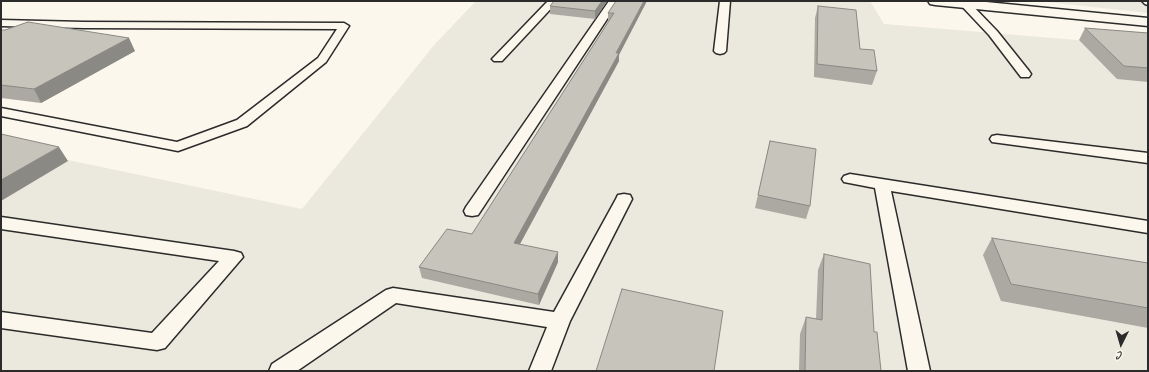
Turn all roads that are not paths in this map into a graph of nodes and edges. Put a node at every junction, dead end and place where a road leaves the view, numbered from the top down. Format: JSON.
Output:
{"nodes":[{"id":1,"x":553,"y":1,"type":"edge"},
{"id":2,"x":614,"y":1,"type":"edge"},
{"id":3,"x":725,"y":1,"type":"edge"},
{"id":4,"x":935,"y":1,"type":"edge"},
{"id":5,"x":963,"y":2,"type":"edge"},
{"id":6,"x":1,"y":22,"type":"edge"},
{"id":7,"x":1148,"y":22,"type":"edge"},
{"id":8,"x":720,"y":51,"type":"dead end"},
{"id":9,"x":498,"y":59,"type":"dead end"},
{"id":10,"x":1025,"y":74,"type":"dead end"},
{"id":11,"x":1,"y":112,"type":"edge"},
{"id":12,"x":997,"y":139,"type":"dead end"},
{"id":13,"x":1148,"y":158,"type":"edge"},
{"id":14,"x":850,"y":180,"type":"dead end"},
{"id":15,"x":882,"y":184,"type":"junction"},
{"id":16,"x":624,"y":199,"type":"dead end"},
{"id":17,"x":472,"y":211,"type":"dead end"},
{"id":18,"x":2,"y":224,"type":"edge"},
{"id":19,"x":1148,"y":227,"type":"edge"},
{"id":20,"x":1,"y":320,"type":"edge"},
{"id":21,"x":560,"y":321,"type":"junction"},
{"id":22,"x":280,"y":371,"type":"edge"},
{"id":23,"x":540,"y":371,"type":"edge"},
{"id":24,"x":919,"y":371,"type":"edge"}],
"edges":[{"from":1,"to":9,"type":"lane"},
{"from":2,"to":17,"type":"lane"},
{"from":3,"to":8,"type":"lane"},
{"from":4,"to":5,"type":"street"},
{"from":5,"to":7,"type":"street"},
{"from":5,"to":10,"type":"lane"},
{"from":6,"to":11,"type":"lane"},
{"from":12,"to":13,"type":"lane"},
{"from":14,"to":15,"type":"lane"},
{"from":15,"to":19,"type":"lane"},
{"from":15,"to":24,"type":"lane"},
{"from":16,"to":21,"type":"lane"},
{"from":18,"to":20,"type":"lane"},
{"from":21,"to":22,"type":"lane"},
{"from":21,"to":23,"type":"lane"}]}
